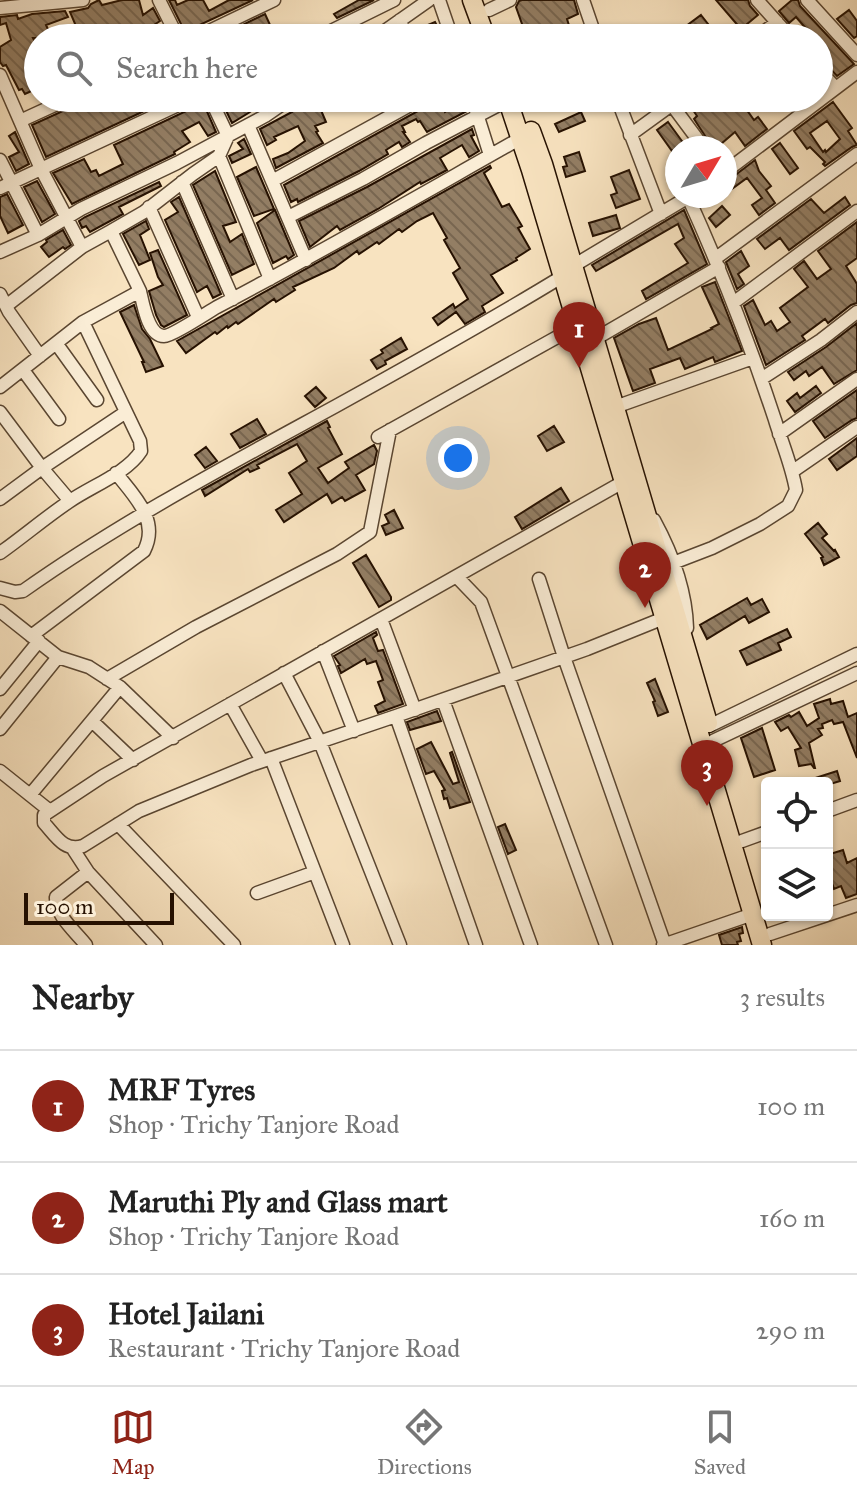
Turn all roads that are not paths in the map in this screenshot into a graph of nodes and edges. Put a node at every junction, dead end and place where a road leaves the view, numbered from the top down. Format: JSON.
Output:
{"nodes":[{"id":1,"x":83,"y":0,"type":"edge"},
{"id":2,"x":159,"y":0,"type":"edge"},
{"id":3,"x":274,"y":0,"type":"edge"},
{"id":4,"x":394,"y":0,"type":"edge"},
{"id":5,"x":429,"y":0,"type":"edge"},
{"id":6,"x":439,"y":0,"type":"edge"},
{"id":7,"x":472,"y":0,"type":"edge"},
{"id":8,"x":510,"y":0,"type":"edge"},
{"id":9,"x":583,"y":0,"type":"edge"},
{"id":10,"x":757,"y":0,"type":"edge"},
{"id":11,"x":807,"y":0,"type":"edge"},
{"id":12,"x":6,"y":5,"type":"edge"},
{"id":13,"x":487,"y":5,"type":"edge"},
{"id":14,"x":400,"y":20,"type":"junction"},
{"id":15,"x":777,"y":22,"type":"joint"},
{"id":16,"x":171,"y":24,"type":"edge"},
{"id":17,"x":224,"y":24,"type":"edge"},
{"id":18,"x":345,"y":24,"type":"edge"},
{"id":19,"x":394,"y":24,"type":"edge"},
{"id":20,"x":401,"y":24,"type":"edge"},
{"id":21,"x":447,"y":24,"type":"edge"},
{"id":22,"x":481,"y":24,"type":"edge"},
{"id":23,"x":493,"y":24,"type":"edge"},
{"id":24,"x":591,"y":24,"type":"edge"},
{"id":25,"x":774,"y":24,"type":"edge"},
{"id":26,"x":829,"y":24,"type":"edge"},
{"id":27,"x":833,"y":29,"type":"edge"},
{"id":28,"x":857,"y":55,"type":"edge"},
{"id":29,"x":857,"y":72,"type":"edge"},
{"id":30,"x":0,"y":75,"type":"edge"},
{"id":31,"x":833,"y":85,"type":"edge"},
{"id":32,"x":836,"y":88,"type":"junction"},
{"id":33,"x":833,"y":90,"type":"edge"},
{"id":34,"x":40,"y":112,"type":"edge"},
{"id":35,"x":164,"y":112,"type":"edge"},
{"id":36,"x":217,"y":112,"type":"edge"},
{"id":37,"x":269,"y":112,"type":"edge"},
{"id":38,"x":398,"y":112,"type":"edge"},
{"id":39,"x":477,"y":112,"type":"edge"},
{"id":40,"x":484,"y":112,"type":"edge"},
{"id":41,"x":515,"y":112,"type":"edge"},
{"id":42,"x":518,"y":112,"type":"edge"},
{"id":43,"x":622,"y":112,"type":"edge"},
{"id":44,"x":661,"y":112,"type":"edge"},
{"id":45,"x":683,"y":112,"type":"edge"},
{"id":46,"x":804,"y":112,"type":"edge"},
{"id":47,"x":478,"y":115,"type":"junction"},
{"id":48,"x":20,"y":121,"type":"junction"},
{"id":49,"x":248,"y":125,"type":"junction"},
{"id":50,"x":630,"y":135,"type":"junction"},
{"id":51,"x":228,"y":136,"type":"junction"},
{"id":52,"x":697,"y":136,"type":"edge"},
{"id":53,"x":521,"y":138,"type":"junction"},
{"id":54,"x":857,"y":154,"type":"edge"},
{"id":55,"x":490,"y":155,"type":"junction"},
{"id":56,"x":219,"y":156,"type":"junction"},
{"id":57,"x":0,"y":160,"type":"edge"},
{"id":58,"x":737,"y":163,"type":"edge"},
{"id":59,"x":41,"y":169,"type":"junction"},
{"id":60,"x":272,"y":181,"type":"junction"},
{"id":61,"x":182,"y":182,"type":"junction"},
{"id":62,"x":6,"y":185,"type":"edge"},
{"id":63,"x":149,"y":207,"type":"junction"},
{"id":64,"x":671,"y":208,"type":"edge"},
{"id":65,"x":694,"y":208,"type":"edge"},
{"id":66,"x":857,"y":211,"type":"edge"},
{"id":67,"x":661,"y":214,"type":"junction"},
{"id":68,"x":288,"y":217,"type":"junction"},
{"id":69,"x":66,"y":218,"type":"junction"},
{"id":70,"x":111,"y":231,"type":"junction"},
{"id":71,"x":38,"y":235,"type":"junction"},
{"id":72,"x":82,"y":247,"type":"junction"},
{"id":73,"x":0,"y":252,"type":"edge"},
{"id":74,"x":306,"y":260,"type":"junction"},
{"id":75,"x":718,"y":263,"type":"junction"},
{"id":76,"x":568,"y":271,"type":"junction"},
{"id":77,"x":270,"y":279,"type":"junction"},
{"id":78,"x":140,"y":291,"type":"junction"},
{"id":79,"x":233,"y":299,"type":"junction"},
{"id":80,"x":3,"y":300,"type":"edge"},
{"id":81,"x":733,"y":303,"type":"junction"},
{"id":82,"x":857,"y":312,"type":"edge"},
{"id":83,"x":198,"y":317,"type":"junction"},
{"id":84,"x":83,"y":322,"type":"junction"},
{"id":85,"x":577,"y":326,"type":"junction"},
{"id":86,"x":595,"y":339,"type":"junction"},
{"id":87,"x":56,"y":343,"type":"junction"},
{"id":88,"x":40,"y":356,"type":"junction"},
{"id":89,"x":753,"y":358,"type":"junction"},
{"id":90,"x":23,"y":370,"type":"junction"},
{"id":91,"x":761,"y":379,"type":"junction"},
{"id":92,"x":857,"y":379,"type":"edge"},
{"id":93,"x":0,"y":387,"type":"edge"},
{"id":94,"x":97,"y":400,"type":"dead end"},
{"id":95,"x":615,"y":407,"type":"junction"},
{"id":96,"x":0,"y":412,"type":"edge"},
{"id":97,"x":126,"y":412,"type":"junction"},
{"id":98,"x":59,"y":419,"type":"dead end"},
{"id":99,"x":857,"y":427,"type":"edge"},
{"id":100,"x":390,"y":430,"type":"junction"},
{"id":101,"x":779,"y":434,"type":"junction"},
{"id":102,"x":378,"y":437,"type":"dead end"},
{"id":103,"x":42,"y":468,"type":"junction"},
{"id":104,"x":793,"y":471,"type":"junction"},
{"id":105,"x":116,"y":473,"type":"junction"},
{"id":106,"x":623,"y":482,"type":"junction"},
{"id":107,"x":0,"y":499,"type":"edge"},
{"id":108,"x":70,"y":501,"type":"junction"},
{"id":109,"x":644,"y":504,"type":"junction"},
{"id":110,"x":146,"y":512,"type":"junction"},
{"id":111,"x":0,"y":553,"type":"edge"},
{"id":112,"x":673,"y":563,"type":"junction"},
{"id":113,"x":457,"y":577,"type":"junction"},
{"id":114,"x":539,"y":579,"type":"dead end"},
{"id":115,"x":0,"y":588,"type":"edge"},
{"id":116,"x":2,"y":616,"type":"edge"},
{"id":117,"x":664,"y":618,"type":"junction"},
{"id":118,"x":381,"y":619,"type":"junction"},
{"id":119,"x":35,"y":638,"type":"junction"},
{"id":120,"x":686,"y":646,"type":"junction"},
{"id":121,"x":323,"y":651,"type":"junction"},
{"id":122,"x":857,"y":654,"type":"edge"},
{"id":123,"x":58,"y":657,"type":"junction"},
{"id":124,"x":564,"y":657,"type":"junction"},
{"id":125,"x":284,"y":673,"type":"junction"},
{"id":126,"x":857,"y":673,"type":"edge"},
{"id":127,"x":508,"y":677,"type":"junction"},
{"id":128,"x":107,"y":679,"type":"junction"},
{"id":129,"x":120,"y":687,"type":"junction"},
{"id":130,"x":0,"y":689,"type":"edge"},
{"id":131,"x":443,"y":700,"type":"junction"},
{"id":132,"x":230,"y":704,"type":"junction"},
{"id":133,"x":415,"y":710,"type":"junction"},
{"id":134,"x":396,"y":716,"type":"junction"},
{"id":135,"x":92,"y":721,"type":"junction"},
{"id":136,"x":0,"y":729,"type":"edge"},
{"id":137,"x":354,"y":731,"type":"junction"},
{"id":138,"x":711,"y":733,"type":"junction"},
{"id":139,"x":173,"y":738,"type":"junction"},
{"id":140,"x":320,"y":742,"type":"junction"},
{"id":141,"x":267,"y":759,"type":"junction"},
{"id":142,"x":133,"y":760,"type":"junction"},
{"id":143,"x":0,"y":771,"type":"edge"},
{"id":144,"x":30,"y":795,"type":"junction"},
{"id":145,"x":857,"y":800,"type":"edge"},
{"id":146,"x":833,"y":809,"type":"edge"},
{"id":147,"x":50,"y":811,"type":"junction"},
{"id":148,"x":118,"y":824,"type":"junction"},
{"id":149,"x":761,"y":834,"type":"edge"},
{"id":150,"x":742,"y":841,"type":"junction"},
{"id":151,"x":73,"y":849,"type":"junction"},
{"id":152,"x":88,"y":872,"type":"junction"},
{"id":153,"x":315,"y":872,"type":"junction"},
{"id":154,"x":257,"y":893,"type":"dead end"},
{"id":155,"x":857,"y":905,"type":"edge"},
{"id":156,"x":753,"y":914,"type":"junction"},
{"id":157,"x":224,"y":935,"type":"junction"},
{"id":158,"x":768,"y":941,"type":"edge"},
{"id":159,"x":86,"y":945,"type":"edge"},
{"id":160,"x":156,"y":945,"type":"edge"},
{"id":161,"x":213,"y":945,"type":"edge"},
{"id":162,"x":234,"y":945,"type":"edge"},
{"id":163,"x":343,"y":945,"type":"edge"},
{"id":164,"x":400,"y":945,"type":"edge"},
{"id":165,"x":476,"y":945,"type":"edge"},
{"id":166,"x":531,"y":945,"type":"edge"},
{"id":167,"x":606,"y":945,"type":"edge"},
{"id":168,"x":664,"y":945,"type":"edge"}],
"edges":[{"from":1,"to":12,"type":"street"},
{"from":2,"to":16,"type":"street"},
{"from":3,"to":17,"type":"street"},
{"from":4,"to":18,"type":"street"},
{"from":5,"to":14,"type":"street"},
{"from":6,"to":21,"type":"street"},
{"from":7,"to":22,"type":"highway"},
{"from":8,"to":13,"type":"street"},
{"from":9,"to":24,"type":"street"},
{"from":10,"to":15,"type":"street"},
{"from":11,"to":26,"type":"street"},
{"from":13,"to":23,"type":"highway"},
{"from":14,"to":19,"type":"street"},
{"from":14,"to":20,"type":"street"},
{"from":15,"to":25,"type":"street"},
{"from":27,"to":28,"type":"street"},
{"from":29,"to":32,"type":"street"},
{"from":30,"to":48,"type":"street"},
{"from":31,"to":32,"type":"street"},
{"from":32,"to":33,"type":"street"},
{"from":34,"to":48,"type":"street"},
{"from":35,"to":59,"type":"street"},
{"from":36,"to":51,"type":"street"},
{"from":37,"to":49,"type":"street"},
{"from":38,"to":60,"type":"street"},
{"from":39,"to":47,"type":"street"},
{"from":40,"to":47,"type":"street"},
{"from":41,"to":53,"type":"highway"},
{"from":42,"to":76,"type":"highway"},
{"from":43,"to":50,"type":"street"},
{"from":44,"to":50,"type":"street"},
{"from":45,"to":52,"type":"street"},
{"from":46,"to":58,"type":"street"},
{"from":47,"to":55,"type":"street"},
{"from":47,"to":68,"type":"street"},
{"from":48,"to":59,"type":"street"},
{"from":49,"to":51,"type":"street"},
{"from":49,"to":60,"type":"street"},
{"from":50,"to":67,"type":"street"},
{"from":51,"to":56,"type":"street"},
{"from":51,"to":69,"type":"street"},
{"from":53,"to":55,"type":"street"},
{"from":53,"to":76,"type":"highway"},
{"from":54,"to":75,"type":"street"},
{"from":55,"to":74,"type":"street"},
{"from":56,"to":61,"type":"street"},
{"from":56,"to":77,"type":"street"},
{"from":57,"to":62,"type":"street"},
{"from":59,"to":62,"type":"street"},
{"from":59,"to":69,"type":"street"},
{"from":60,"to":68,"type":"street"},
{"from":61,"to":63,"type":"street"},
{"from":61,"to":79,"type":"street"},
{"from":62,"to":71,"type":"street"},
{"from":63,"to":70,"type":"street"},
{"from":63,"to":83,"type":"street"},
{"from":64,"to":67,"type":"street"},
{"from":65,"to":75,"type":"street"},
{"from":66,"to":81,"type":"street"},
{"from":67,"to":76,"type":"street"},
{"from":68,"to":74,"type":"street"},
{"from":69,"to":71,"type":"street"},
{"from":69,"to":72,"type":"street"},
{"from":70,"to":72,"type":"street"},
{"from":70,"to":78,"type":"street"},
{"from":71,"to":73,"type":"street"},
{"from":72,"to":80,"type":"street"},
{"from":74,"to":77,"type":"street"},
{"from":75,"to":81,"type":"street"},
{"from":75,"to":86,"type":"street"},
{"from":76,"to":85,"type":"highway"},
{"from":76,"to":86,"type":"highway"},
{"from":76,"to":110,"type":"street"},
{"from":77,"to":79,"type":"street"},
{"from":78,"to":83,"type":"street"},
{"from":78,"to":84,"type":"street"},
{"from":79,"to":83,"type":"street"},
{"from":80,"to":88,"type":"street"},
{"from":81,"to":89,"type":"street"},
{"from":82,"to":91,"type":"street"},
{"from":84,"to":87,"type":"street"},
{"from":84,"to":97,"type":"street"},
{"from":85,"to":100,"type":"street"},
{"from":85,"to":106,"type":"highway"},
{"from":86,"to":95,"type":"highway"},
{"from":87,"to":88,"type":"street"},
{"from":87,"to":94,"type":"street"},
{"from":88,"to":90,"type":"street"},
{"from":89,"to":91,"type":"street"},
{"from":89,"to":95,"type":"street"},
{"from":90,"to":93,"type":"street"},
{"from":90,"to":98,"type":"street"},
{"from":91,"to":101,"type":"street"},
{"from":92,"to":101,"type":"street"},
{"from":95,"to":109,"type":"highway"},
{"from":96,"to":103,"type":"street"},
{"from":97,"to":103,"type":"street"},
{"from":97,"to":105,"type":"street"},
{"from":99,"to":104,"type":"street"},
{"from":100,"to":102,"type":"street"},
{"from":100,"to":128,"type":"street"},
{"from":101,"to":104,"type":"street"},
{"from":103,"to":107,"type":"street"},
{"from":103,"to":108,"type":"street"},
{"from":104,"to":112,"type":"street"},
{"from":105,"to":108,"type":"street"},
{"from":105,"to":110,"type":"street"},
{"from":106,"to":113,"type":"street"},
{"from":106,"to":117,"type":"highway"},
{"from":108,"to":111,"type":"street"},
{"from":109,"to":112,"type":"street"},
{"from":109,"to":120,"type":"highway"},
{"from":110,"to":115,"type":"street"},
{"from":110,"to":119,"type":"street"},
{"from":112,"to":120,"type":"street"},
{"from":113,"to":118,"type":"street"},
{"from":113,"to":127,"type":"street"},
{"from":114,"to":124,"type":"street"},
{"from":116,"to":119,"type":"street"},
{"from":117,"to":124,"type":"street"},
{"from":117,"to":156,"type":"highway"},
{"from":118,"to":121,"type":"street"},
{"from":118,"to":133,"type":"street"},
{"from":119,"to":123,"type":"street"},
{"from":119,"to":130,"type":"street"},
{"from":120,"to":138,"type":"highway"},
{"from":121,"to":125,"type":"street"},
{"from":121,"to":137,"type":"street"},
{"from":122,"to":138,"type":"street"},
{"from":123,"to":128,"type":"street"},
{"from":123,"to":136,"type":"street"},
{"from":124,"to":127,"type":"street"},
{"from":124,"to":168,"type":"street"},
{"from":125,"to":132,"type":"street"},
{"from":125,"to":140,"type":"street"},
{"from":126,"to":138,"type":"street"},
{"from":127,"to":131,"type":"street"},
{"from":127,"to":167,"type":"street"},
{"from":128,"to":129,"type":"street"},
{"from":129,"to":135,"type":"street"},
{"from":129,"to":139,"type":"street"},
{"from":131,"to":133,"type":"street"},
{"from":131,"to":166,"type":"street"},
{"from":132,"to":139,"type":"street"},
{"from":132,"to":141,"type":"street"},
{"from":133,"to":134,"type":"street"},
{"from":134,"to":137,"type":"street"},
{"from":134,"to":165,"type":"street"},
{"from":135,"to":142,"type":"street"},
{"from":135,"to":144,"type":"street"},
{"from":137,"to":140,"type":"street"},
{"from":138,"to":150,"type":"highway"},
{"from":139,"to":142,"type":"street"},
{"from":140,"to":141,"type":"street"},
{"from":140,"to":164,"type":"street"},
{"from":141,"to":148,"type":"street"},
{"from":141,"to":153,"type":"street"},
{"from":142,"to":147,"type":"street"},
{"from":143,"to":144,"type":"street"},
{"from":144,"to":147,"type":"street"},
{"from":145,"to":146,"type":"street"},
{"from":147,"to":151,"type":"street"},
{"from":148,"to":151,"type":"street"},
{"from":148,"to":157,"type":"street"},
{"from":149,"to":150,"type":"street"},
{"from":150,"to":158,"type":"highway"},
{"from":151,"to":152,"type":"street"},
{"from":152,"to":159,"type":"street"},
{"from":152,"to":160,"type":"street"},
{"from":153,"to":154,"type":"street"},
{"from":153,"to":163,"type":"street"},
{"from":155,"to":158,"type":"street"},
{"from":156,"to":158,"type":"highway"},
{"from":156,"to":168,"type":"street"},
{"from":157,"to":161,"type":"street"},
{"from":157,"to":162,"type":"street"}]}
